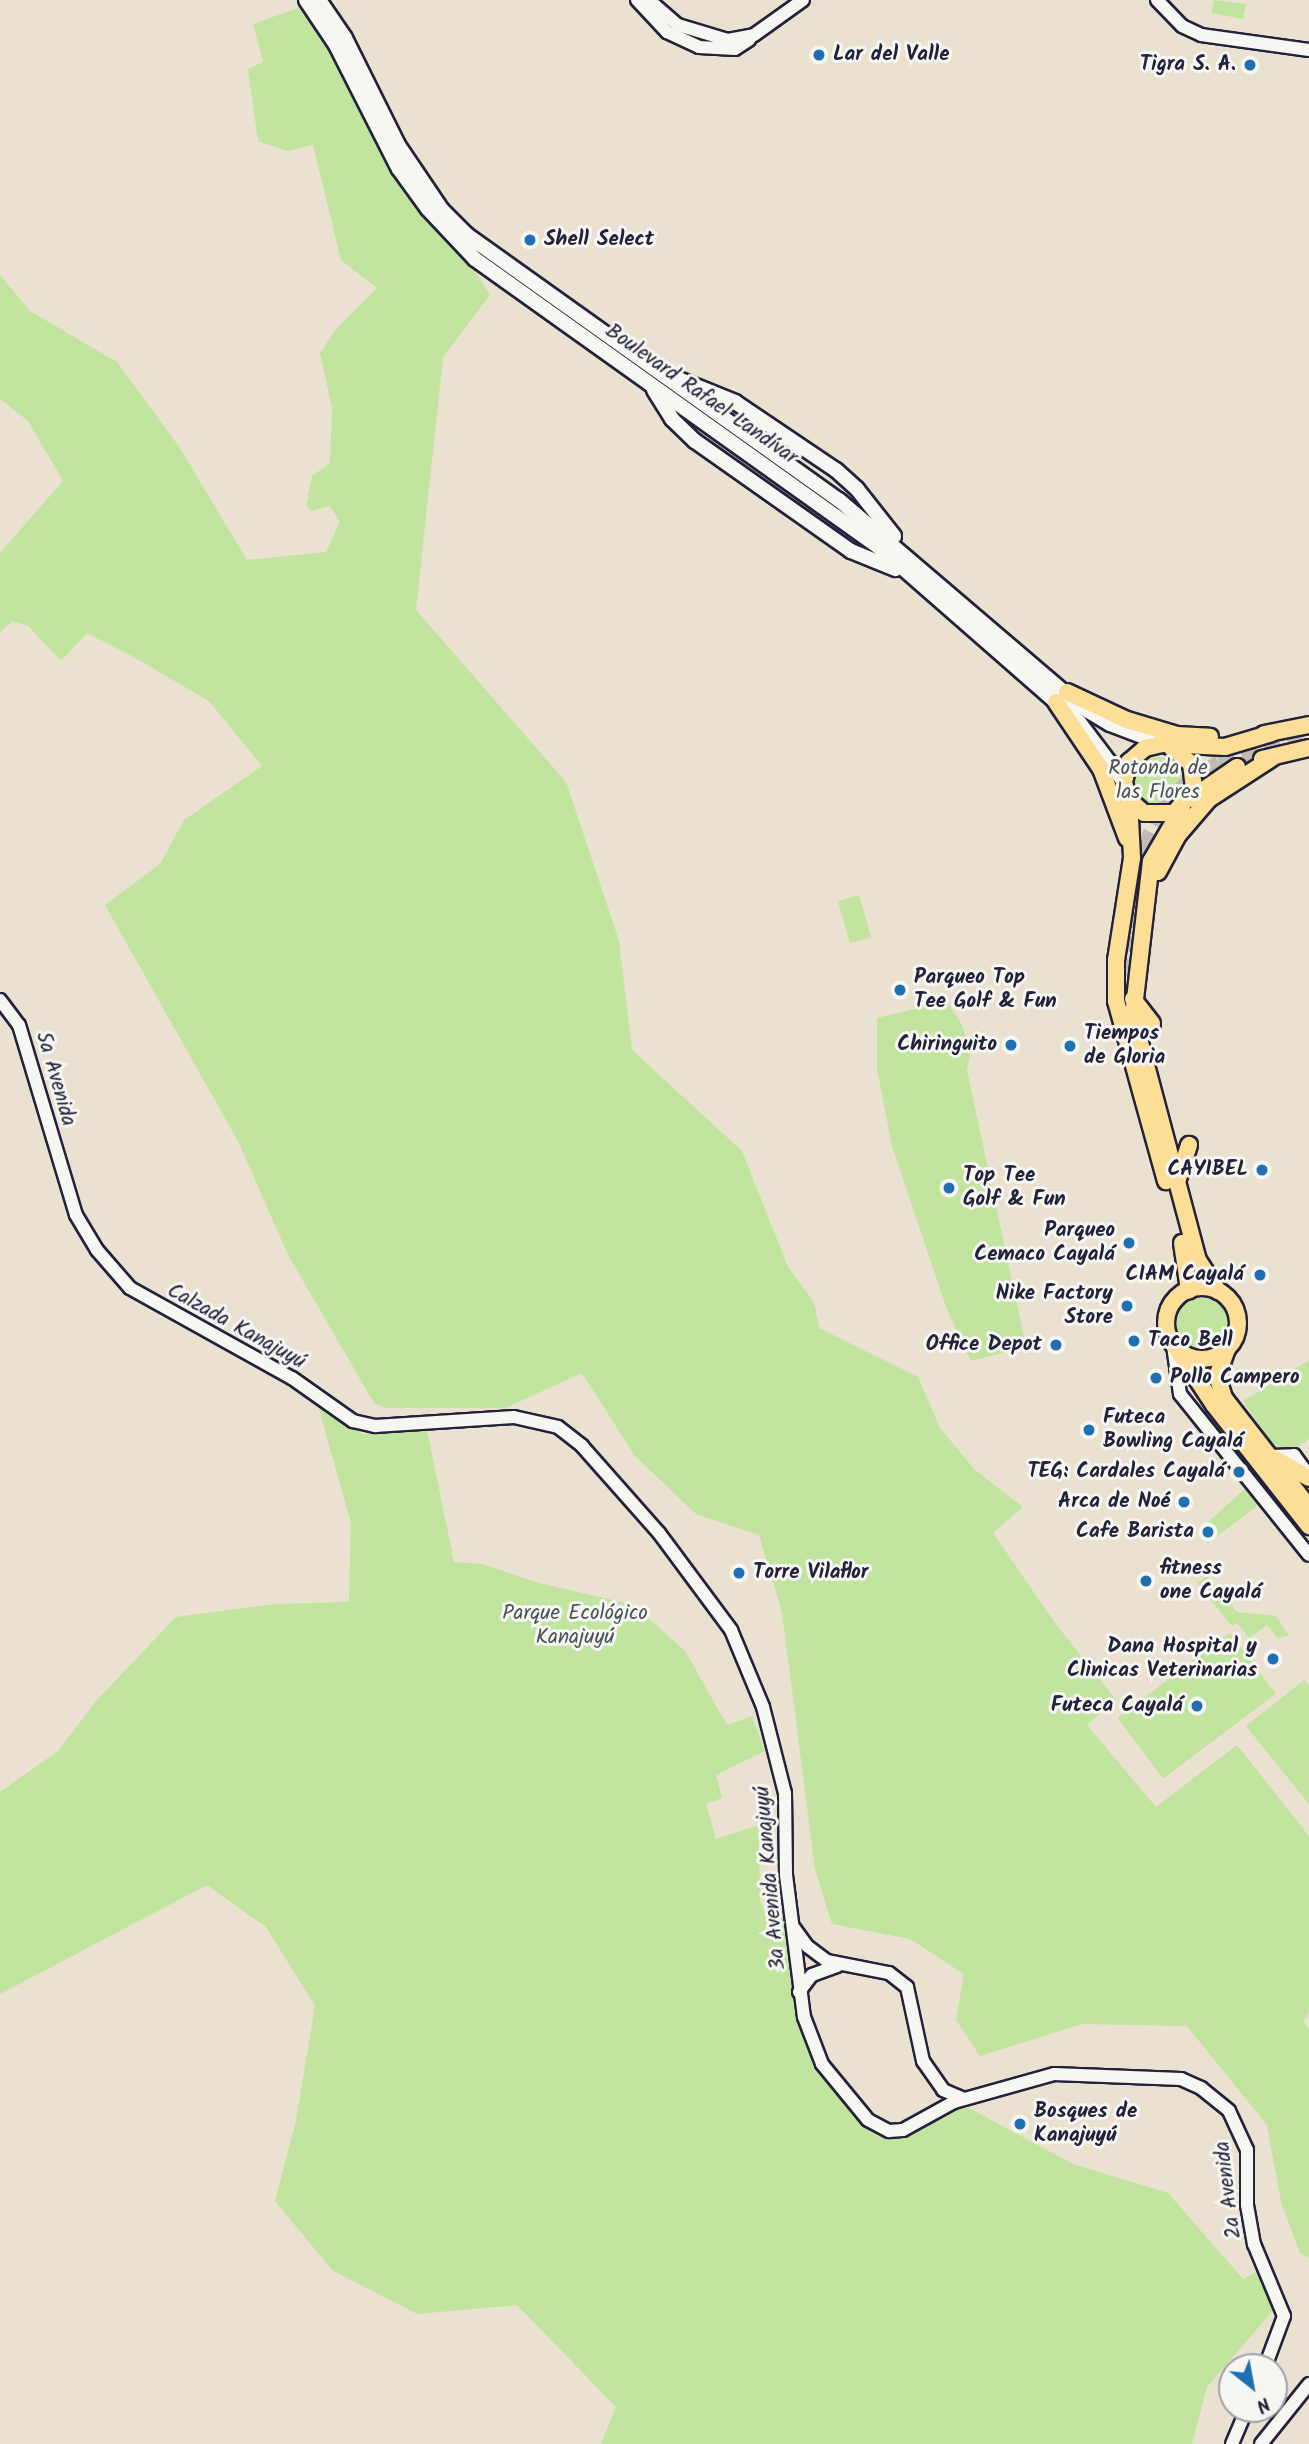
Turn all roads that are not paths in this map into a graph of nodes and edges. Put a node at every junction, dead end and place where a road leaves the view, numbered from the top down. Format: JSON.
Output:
{"nodes":[{"id":1,"x":306,"y":0,"type":"edge"},
{"id":2,"x":319,"y":0,"type":"edge"},
{"id":3,"x":637,"y":0,"type":"edge"},
{"id":4,"x":649,"y":0,"type":"edge"},
{"id":5,"x":803,"y":0,"type":"edge"},
{"id":6,"x":1157,"y":0,"type":"edge"},
{"id":7,"x":754,"y":35,"type":"junction"},
{"id":8,"x":1309,"y":50,"type":"edge"},
{"id":9,"x":661,"y":373,"type":"junction"},
{"id":10,"x":652,"y":385,"type":"junction"},
{"id":11,"x":735,"y":402,"type":"junction"},
{"id":12,"x":709,"y":416,"type":"junction"},
{"id":13,"x":711,"y":448,"type":"junction"},
{"id":14,"x":904,"y":573,"type":"junction"},
{"id":15,"x":963,"y":603,"type":"junction"},
{"id":16,"x":1062,"y":697,"type":"junction"},
{"id":17,"x":1272,"y":733,"type":"junction"},
{"id":18,"x":1307,"y":736,"type":"edge"},
{"id":19,"x":1167,"y":746,"type":"junction"},
{"id":20,"x":1272,"y":758,"type":"junction"},
{"id":21,"x":1124,"y":782,"type":"junction"},
{"id":22,"x":1129,"y":800,"type":"junction"},
{"id":23,"x":1186,"y":803,"type":"junction"},
{"id":24,"x":1119,"y":816,"type":"junction"},
{"id":25,"x":1132,"y":850,"type":"junction"},
{"id":26,"x":1146,"y":900,"type":"junction"},
{"id":27,"x":1112,"y":921,"type":"dead end"},
{"id":28,"x":1124,"y":975,"type":"tunnel mouth"},
{"id":29,"x":1133,"y":999,"type":"junction"},
{"id":30,"x":0,"y":1000,"type":"edge"},
{"id":31,"x":1115,"y":1001,"type":"junction"},
{"id":32,"x":1108,"y":1016,"type":"dead end"},
{"id":33,"x":1152,"y":1023,"type":"dead end"},
{"id":34,"x":1126,"y":1038,"type":"junction"},
{"id":35,"x":1189,"y":1145,"type":"dead end"},
{"id":36,"x":1143,"y":1156,"type":"dead end"},
{"id":37,"x":1163,"y":1171,"type":"junction"},
{"id":38,"x":1178,"y":1188,"type":"junction"},
{"id":39,"x":91,"y":1242,"type":"joint"},
{"id":40,"x":1189,"y":1290,"type":"junction"},
{"id":41,"x":1217,"y":1291,"type":"junction"},
{"id":42,"x":1176,"y":1349,"type":"junction"},
{"id":43,"x":1227,"y":1349,"type":"junction"},
{"id":44,"x":375,"y":1426,"type":"joint"},
{"id":45,"x":1269,"y":1456,"type":"junction"},
{"id":46,"x":1309,"y":1477,"type":"edge"},
{"id":47,"x":1309,"y":1507,"type":"edge"},
{"id":48,"x":1309,"y":1526,"type":"edge"},
{"id":49,"x":1309,"y":1555,"type":"edge"},
{"id":50,"x":794,"y":1928,"type":"junction"},
{"id":51,"x":837,"y":1966,"type":"junction"},
{"id":52,"x":799,"y":1992,"type":"junction"},
{"id":53,"x":941,"y":2088,"type":"junction"},
{"id":54,"x":966,"y":2099,"type":"junction"},
{"id":55,"x":941,"y":2107,"type":"junction"},
{"id":56,"x":1270,"y":2353,"type":"edge"},
{"id":57,"x":1309,"y":2384,"type":"edge"},
{"id":58,"x":1241,"y":2423,"type":"edge"},
{"id":59,"x":1232,"y":2444,"type":"edge"},
{"id":60,"x":1261,"y":2444,"type":"edge"}],
"edges":[{"from":1,"to":10,"type":"main road","name":"Boulevard Rafael Landívar"},
{"from":2,"to":9,"type":"main road","name":"Boulevard Rafael Landívar"},
{"from":3,"to":7,"type":"street"},
{"from":4,"to":7,"type":"street"},
{"from":5,"to":7,"type":"street"},
{"from":6,"to":8,"type":"street"},
{"from":9,"to":11,"type":"main road"},
{"from":9,"to":12,"type":"main road","name":"Boulevard Rafael Landívar"},
{"from":10,"to":12,"type":"main road","name":"Boulevard Rafael Landívar"},
{"from":10,"to":13,"type":"main road"},
{"from":11,"to":12,"type":"main road"},
{"from":11,"to":15,"type":"main road"},
{"from":12,"to":13,"type":"main road"},
{"from":12,"to":14,"type":"main road","name":"Boulevard Rafael Landívar"},
{"from":12,"to":15,"type":"main road","name":"Boulevard Rafael Landívar"},
{"from":13,"to":14,"type":"main road"},
{"from":14,"to":16,"type":"main road","name":"Boulevard Rafael Landívar"},
{"from":15,"to":16,"type":"main road","name":"Boulevard Rafael Landívar"},
{"from":16,"to":17,"type":"main road"},
{"from":16,"to":19,"type":"main road","name":"Boulevard Rafael Landívar"},
{"from":16,"to":21,"type":"main road","name":"Boulevard Rafael Landívar"},
{"from":16,"to":24,"type":"main road"},
{"from":17,"to":18,"type":"main road"},
{"from":17,"to":19,"type":"main road"},
{"from":18,"to":20,"type":"main road"},
{"from":19,"to":21,"type":"main road"},
{"from":19,"to":23,"type":"main road"},
{"from":20,"to":23,"type":"main road"},
{"from":20,"to":26,"type":"main road"},
{"from":21,"to":22,"type":"main road"},
{"from":22,"to":23,"type":"main road"},
{"from":22,"to":25,"type":"main road"},
{"from":23,"to":26,"type":"main road"},
{"from":24,"to":25,"type":"main road"},
{"from":24,"to":27,"type":"main road"},
{"from":25,"to":31,"type":"main road"},
{"from":26,"to":29,"type":"main road"},
{"from":28,"to":34,"type":"main road"},
{"from":29,"to":33,"type":"main road"},
{"from":29,"to":38,"type":"main road"},
{"from":30,"to":39,"type":"street","name":"5a Avenida"},
{"from":31,"to":32,"type":"main road"},
{"from":31,"to":34,"type":"main road"},
{"from":34,"to":37,"type":"main road"},
{"from":35,"to":38,"type":"main road"},
{"from":36,"to":37,"type":"main road"},
{"from":37,"to":40,"type":"main road"},
{"from":38,"to":41,"type":"main road"},
{"from":39,"to":44,"type":"street","name":"Calzada Kanajuyú"},
{"from":40,"to":41,"type":"main road"},
{"from":40,"to":42,"type":"main road"},
{"from":41,"to":43,"type":"main road"},
{"from":42,"to":43,"type":"main road"},
{"from":42,"to":48,"type":"main road"},
{"from":42,"to":49,"type":"street"},
{"from":43,"to":45,"type":"main road"},
{"from":44,"to":50,"type":"street","name":"3a Avenida Kanajuyú"},
{"from":45,"to":46,"type":"main road"},
{"from":45,"to":46,"type":"street"},
{"from":45,"to":47,"type":"main road"},
{"from":50,"to":51,"type":"street"},
{"from":50,"to":52,"type":"street","name":"3a Avenida Kanajuyú"},
{"from":51,"to":52,"type":"street"},
{"from":51,"to":53,"type":"street"},
{"from":52,"to":55,"type":"street","name":"3a Avenida Kanajuyú"},
{"from":53,"to":54,"type":"street"},
{"from":53,"to":55,"type":"street"},
{"from":54,"to":55,"type":"street","name":"3a Avenida Kanajuyú"},
{"from":54,"to":56,"type":"street","name":"2a Avenida"},
{"from":57,"to":60,"type":"street"},
{"from":58,"to":59,"type":"street"}]}
